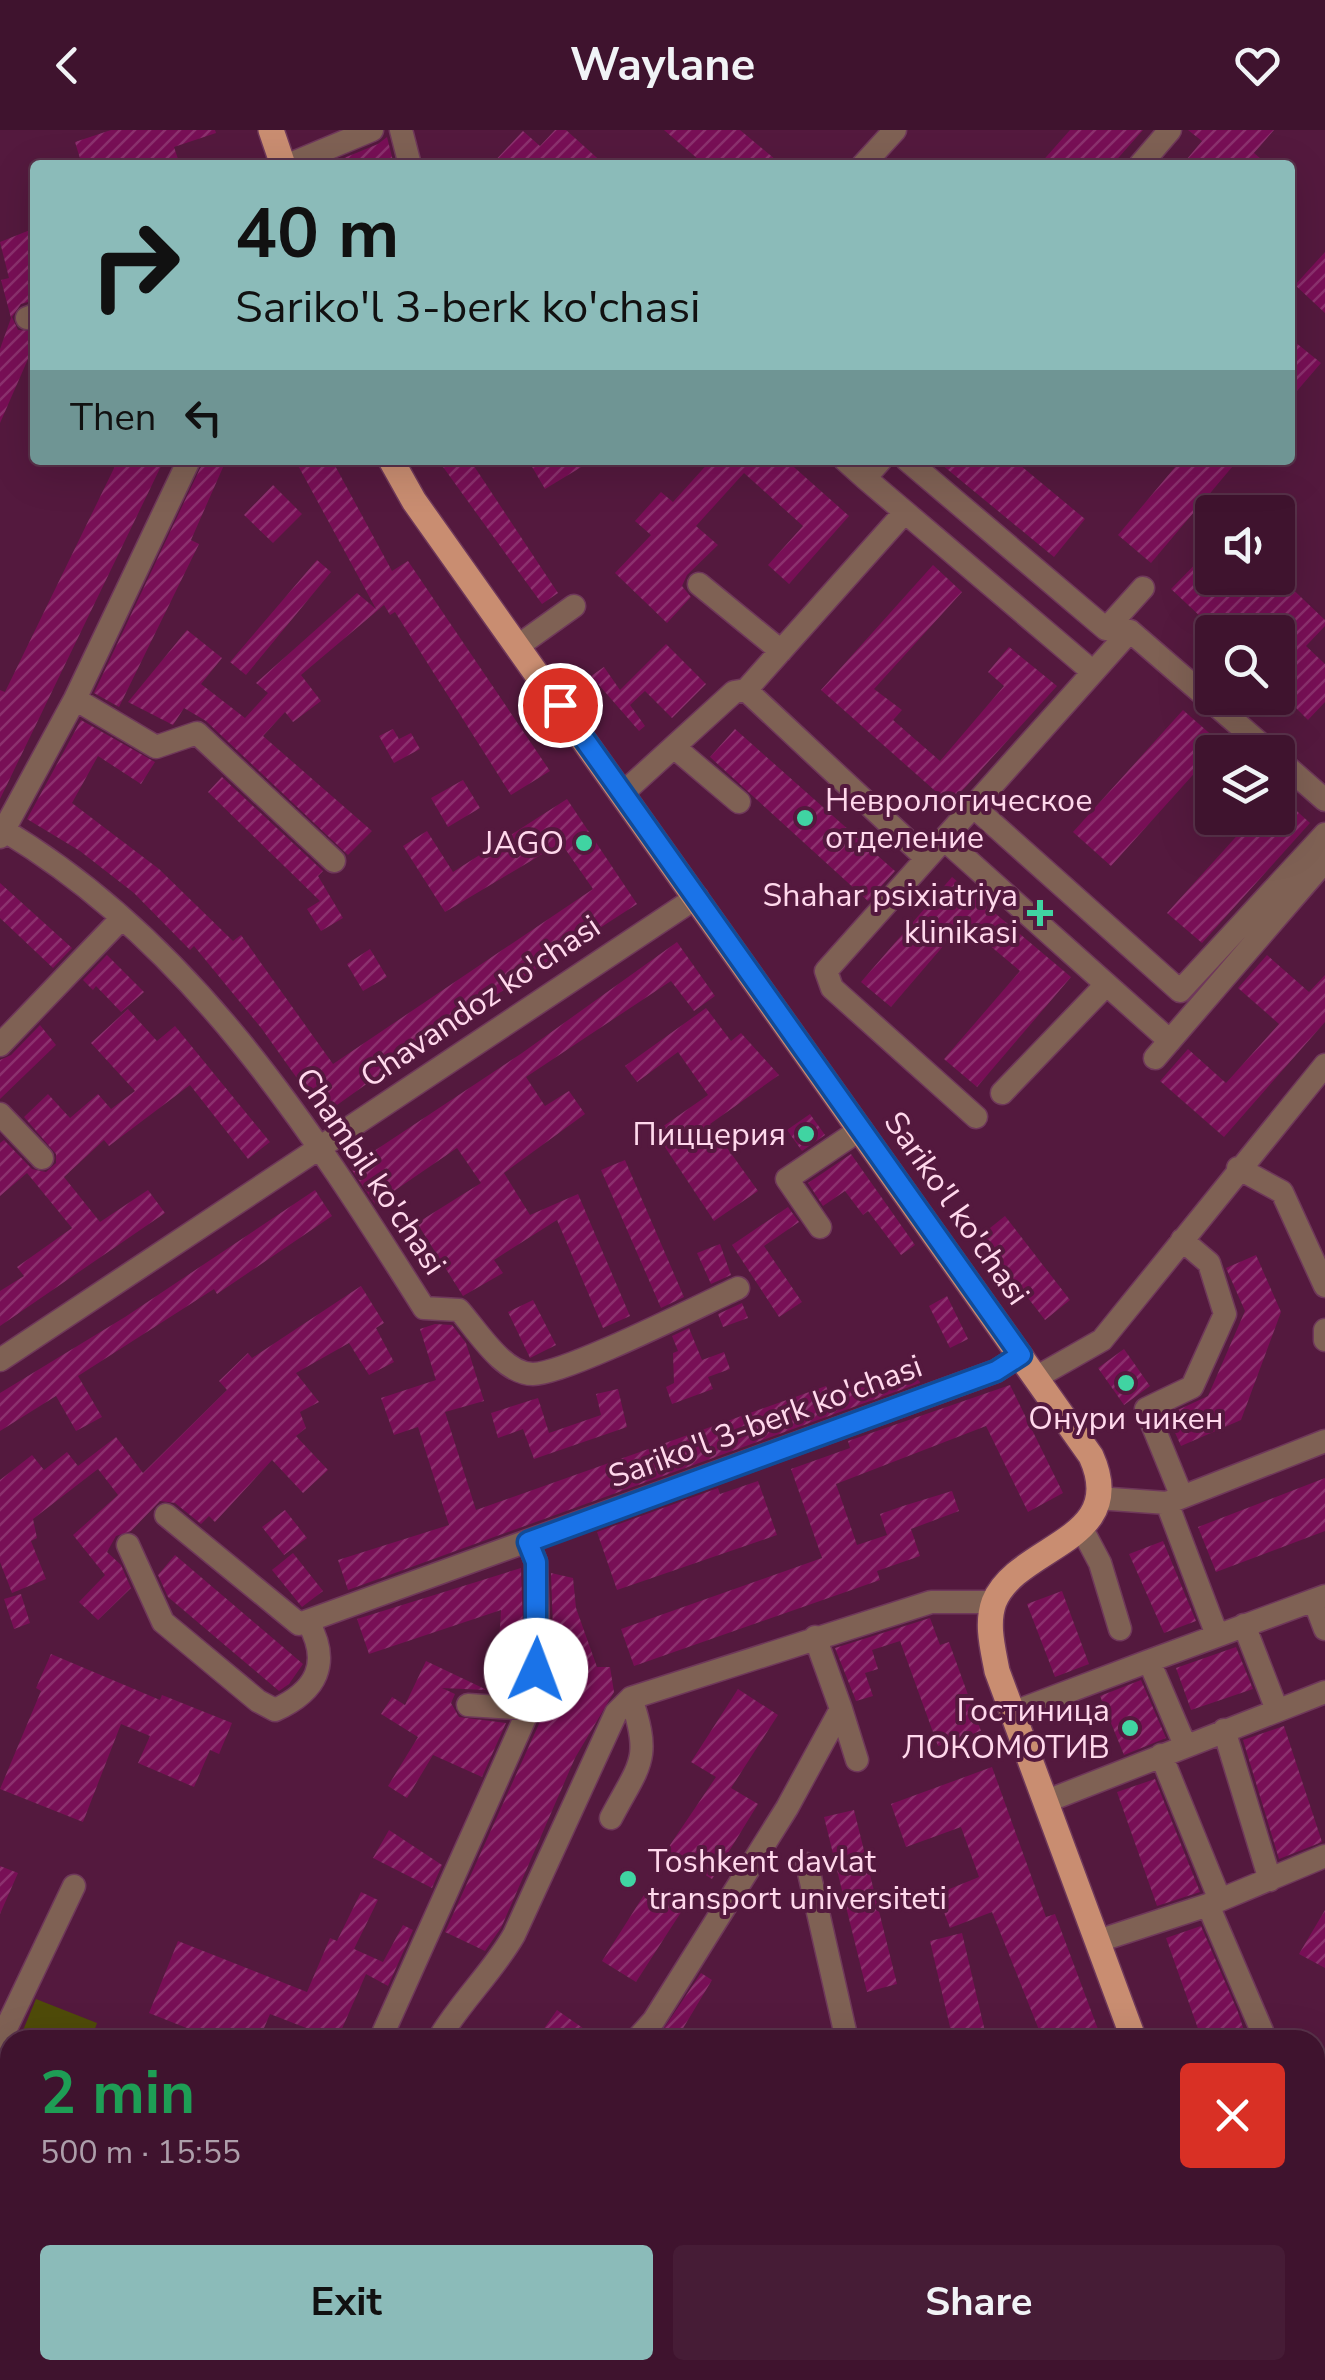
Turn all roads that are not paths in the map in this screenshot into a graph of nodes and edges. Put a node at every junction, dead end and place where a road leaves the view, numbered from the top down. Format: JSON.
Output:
{"nodes":[{"id":1,"x":271,"y":130,"type":"edge"},
{"id":2,"x":372,"y":130,"type":"edge"},
{"id":3,"x":401,"y":130,"type":"edge"},
{"id":4,"x":895,"y":130,"type":"edge"},
{"id":5,"x":1170,"y":130,"type":"edge"},
{"id":6,"x":284,"y":160,"type":"edge"},
{"id":7,"x":298,"y":160,"type":"edge"},
{"id":8,"x":409,"y":160,"type":"edge"},
{"id":9,"x":868,"y":160,"type":"edge"},
{"id":10,"x":1144,"y":160,"type":"edge"},
{"id":11,"x":187,"y":465,"type":"edge"},
{"id":12,"x":394,"y":465,"type":"edge"},
{"id":13,"x":851,"y":465,"type":"edge"},
{"id":14,"x":877,"y":465,"type":"edge"},
{"id":15,"x":913,"y":465,"type":"edge"},
{"id":16,"x":865,"y":478,"type":"junction"},
{"id":17,"x":905,"y":512,"type":"junction"},
{"id":18,"x":699,"y":584,"type":"dead end"},
{"id":19,"x":1143,"y":588,"type":"dead end"},
{"id":20,"x":574,"y":606,"type":"dead end"},
{"id":21,"x":1106,"y":629,"type":"junction"},
{"id":22,"x":1130,"y":631,"type":"junction"},
{"id":23,"x":518,"y":646,"type":"junction"},
{"id":24,"x":781,"y":651,"type":"junction"},
{"id":25,"x":1093,"y":672,"type":"junction"},
{"id":26,"x":746,"y":690,"type":"junction"},
{"id":27,"x":75,"y":698,"type":"junction"},
{"id":28,"x":1250,"y":735,"type":"edge"},
{"id":29,"x":674,"y":747,"type":"junction"},
{"id":30,"x":1295,"y":774,"type":"edge"},
{"id":31,"x":623,"y":793,"type":"junction"},
{"id":32,"x":1325,"y":800,"type":"edge"},
{"id":33,"x":739,"y":802,"type":"dead end"},
{"id":34,"x":974,"y":807,"type":"junction"},
{"id":35,"x":1,"y":832,"type":"edge"},
{"id":36,"x":1325,"y":834,"type":"edge"},
{"id":37,"x":944,"y":840,"type":"junction"},
{"id":38,"x":926,"y":858,"type":"junction"},
{"id":39,"x":334,"y":861,"type":"dead end"},
{"id":40,"x":1325,"y":861,"type":"edge"},
{"id":41,"x":697,"y":897,"type":"junction"},
{"id":42,"x":122,"y":918,"type":"junction"},
{"id":43,"x":1104,"y":987,"type":"junction"},
{"id":44,"x":0,"y":1044,"type":"edge"},
{"id":45,"x":1323,"y":1075,"type":"edge"},
{"id":46,"x":1002,"y":1093,"type":"dead end"},
{"id":47,"x":0,"y":1114,"type":"edge"},
{"id":48,"x":976,"y":1117,"type":"dead end"},
{"id":49,"x":861,"y":1129,"type":"junction"},
{"id":50,"x":322,"y":1146,"type":"junction"},
{"id":51,"x":42,"y":1158,"type":"dead end"},
{"id":52,"x":1238,"y":1168,"type":"junction"},
{"id":53,"x":820,"y":1226,"type":"dead end"},
{"id":54,"x":1182,"y":1240,"type":"junction"},
{"id":55,"x":1325,"y":1286,"type":"edge"},
{"id":56,"x":738,"y":1288,"type":"dead end"},
{"id":57,"x":1325,"y":1330,"type":"edge"},
{"id":58,"x":1325,"y":1340,"type":"edge"},
{"id":59,"x":2,"y":1353,"type":"edge"},
{"id":60,"x":1021,"y":1355,"type":"junction"},
{"id":61,"x":1036,"y":1377,"type":"junction"},
{"id":62,"x":1325,"y":1442,"type":"edge"},
{"id":63,"x":1098,"y":1498,"type":"junction"},
{"id":64,"x":1174,"y":1500,"type":"junction"},
{"id":65,"x":166,"y":1515,"type":"dead end"},
{"id":66,"x":1082,"y":1529,"type":"junction"},
{"id":67,"x":528,"y":1542,"type":"junction"},
{"id":68,"x":128,"y":1545,"type":"dead end"},
{"id":69,"x":1320,"y":1598,"type":"edge"},
{"id":70,"x":994,"y":1602,"type":"junction"},
{"id":71,"x":308,"y":1622,"type":"junction"},
{"id":72,"x":1244,"y":1625,"type":"junction"},
{"id":73,"x":1120,"y":1629,"type":"dead end"},
{"id":74,"x":1325,"y":1630,"type":"edge"},
{"id":75,"x":1217,"y":1635,"type":"junction"},
{"id":76,"x":815,"y":1637,"type":"junction"},
{"id":77,"x":1149,"y":1661,"type":"junction"},
{"id":78,"x":1325,"y":1692,"type":"edge"},
{"id":79,"x":631,"y":1698,"type":"junction"},
{"id":80,"x":468,"y":1705,"type":"dead end"},
{"id":81,"x":529,"y":1709,"type":"junction"},
{"id":82,"x":842,"y":1709,"type":"junction"},
{"id":83,"x":1277,"y":1710,"type":"junction"},
{"id":84,"x":1014,"y":1712,"type":"junction"},
{"id":85,"x":1224,"y":1730,"type":"junction"},
{"id":86,"x":1185,"y":1745,"type":"junction"},
{"id":87,"x":1161,"y":1755,"type":"junction"},
{"id":88,"x":857,"y":1760,"type":"dead end"},
{"id":89,"x":1047,"y":1802,"type":"junction"},
{"id":90,"x":611,"y":1818,"type":"dead end"},
{"id":91,"x":1325,"y":1856,"type":"edge"},
{"id":92,"x":807,"y":1864,"type":"dead end"},
{"id":93,"x":1270,"y":1880,"type":"junction"},
{"id":94,"x":74,"y":1886,"type":"dead end"},
{"id":95,"x":1214,"y":1902,"type":"junction"},
{"id":96,"x":1098,"y":1941,"type":"junction"},
{"id":97,"x":6,"y":2030,"type":"edge"},
{"id":98,"x":385,"y":2030,"type":"edge"},
{"id":99,"x":444,"y":2030,"type":"edge"},
{"id":100,"x":645,"y":2030,"type":"edge"},
{"id":101,"x":845,"y":2030,"type":"edge"},
{"id":102,"x":1130,"y":2030,"type":"edge"},
{"id":103,"x":1262,"y":2030,"type":"edge"}],
"edges":[{"from":1,"to":6,"type":"main road"},
{"from":2,"to":7,"type":"street"},
{"from":3,"to":8,"type":"street"},
{"from":4,"to":9,"type":"street"},
{"from":5,"to":10,"type":"street"},
{"from":11,"to":27,"type":"street"},
{"from":12,"to":23,"type":"main road","name":"Sariko'l ko'chasi"},
{"from":13,"to":16,"type":"street"},
{"from":14,"to":16,"type":"street"},
{"from":15,"to":21,"type":"street"},
{"from":16,"to":17,"type":"street"},
{"from":17,"to":24,"type":"street"},
{"from":17,"to":25,"type":"street"},
{"from":18,"to":24,"type":"street"},
{"from":19,"to":21,"type":"street"},
{"from":20,"to":23,"type":"street"},
{"from":21,"to":22,"type":"street"},
{"from":22,"to":25,"type":"street"},
{"from":22,"to":28,"type":"street"},
{"from":23,"to":31,"type":"main road","name":"Sariko'l ko'chasi"},
{"from":24,"to":26,"type":"street"},
{"from":25,"to":34,"type":"street"},
{"from":26,"to":29,"type":"street"},
{"from":26,"to":38,"type":"street"},
{"from":27,"to":35,"type":"street"},
{"from":27,"to":39,"type":"street"},
{"from":29,"to":31,"type":"street"},
{"from":29,"to":33,"type":"street"},
{"from":30,"to":32,"type":"street"},
{"from":31,"to":41,"type":"main road","name":"Sariko'l ko'chasi"},
{"from":34,"to":36,"type":"street"},
{"from":34,"to":37,"type":"street"},
{"from":35,"to":42,"type":"street","name":"Chambil ko'chasi"},
{"from":37,"to":38,"type":"street"},
{"from":37,"to":43,"type":"street"},
{"from":38,"to":48,"type":"street"},
{"from":40,"to":43,"type":"street"},
{"from":41,"to":49,"type":"main road","name":"Sariko'l ko'chasi"},
{"from":41,"to":50,"type":"street","name":"Chavandoz ko'chasi"},
{"from":42,"to":44,"type":"street"},
{"from":42,"to":50,"type":"street","name":"Chambil ko'chasi"},
{"from":43,"to":46,"type":"street"},
{"from":45,"to":52,"type":"street"},
{"from":47,"to":51,"type":"street"},
{"from":49,"to":53,"type":"street"},
{"from":49,"to":60,"type":"main road","name":"Sariko'l ko'chasi"},
{"from":50,"to":56,"type":"street","name":"Chambil ko'chasi"},
{"from":50,"to":59,"type":"street","name":"Chavandoz ko'chasi"},
{"from":52,"to":54,"type":"street"},
{"from":52,"to":55,"type":"street"},
{"from":54,"to":61,"type":"street"},
{"from":54,"to":64,"type":"street"},
{"from":57,"to":58,"type":"street"},
{"from":60,"to":61,"type":"main road","name":"Sariko'l ko'chasi"},
{"from":60,"to":67,"type":"street","name":"Sariko'l 3-berk ko'chasi"},
{"from":61,"to":63,"type":"main road","name":"Sariko'l ko'chasi"},
{"from":62,"to":64,"type":"street"},
{"from":63,"to":64,"type":"street"},
{"from":63,"to":66,"type":"main road"},
{"from":64,"to":75,"type":"street"},
{"from":65,"to":71,"type":"street"},
{"from":66,"to":70,"type":"main road"},
{"from":66,"to":73,"type":"street"},
{"from":67,"to":71,"type":"street","name":"Sariko'l 3-berk ko'chasi"},
{"from":67,"to":81,"type":"street"},
{"from":68,"to":71,"type":"street"},
{"from":69,"to":72,"type":"street"},
{"from":69,"to":74,"type":"street"},
{"from":70,"to":76,"type":"street"},
{"from":70,"to":84,"type":"main road"},
{"from":72,"to":75,"type":"street"},
{"from":72,"to":83,"type":"street"},
{"from":75,"to":77,"type":"street"},
{"from":76,"to":79,"type":"street"},
{"from":76,"to":82,"type":"street"},
{"from":77,"to":84,"type":"street"},
{"from":77,"to":86,"type":"street"},
{"from":78,"to":83,"type":"street"},
{"from":79,"to":90,"type":"street"},
{"from":79,"to":99,"type":"street"},
{"from":80,"to":81,"type":"street"},
{"from":81,"to":98,"type":"street"},
{"from":82,"to":88,"type":"street"},
{"from":82,"to":100,"type":"street"},
{"from":83,"to":85,"type":"street"},
{"from":84,"to":89,"type":"main road"},
{"from":85,"to":86,"type":"street"},
{"from":85,"to":93,"type":"street"},
{"from":86,"to":87,"type":"street"},
{"from":87,"to":89,"type":"street"},
{"from":87,"to":95,"type":"street"},
{"from":89,"to":96,"type":"main road"},
{"from":91,"to":93,"type":"street"},
{"from":92,"to":101,"type":"street"},
{"from":93,"to":95,"type":"street"},
{"from":94,"to":97,"type":"street"},
{"from":95,"to":96,"type":"street"},
{"from":95,"to":103,"type":"street"},
{"from":96,"to":102,"type":"main road"}]}
